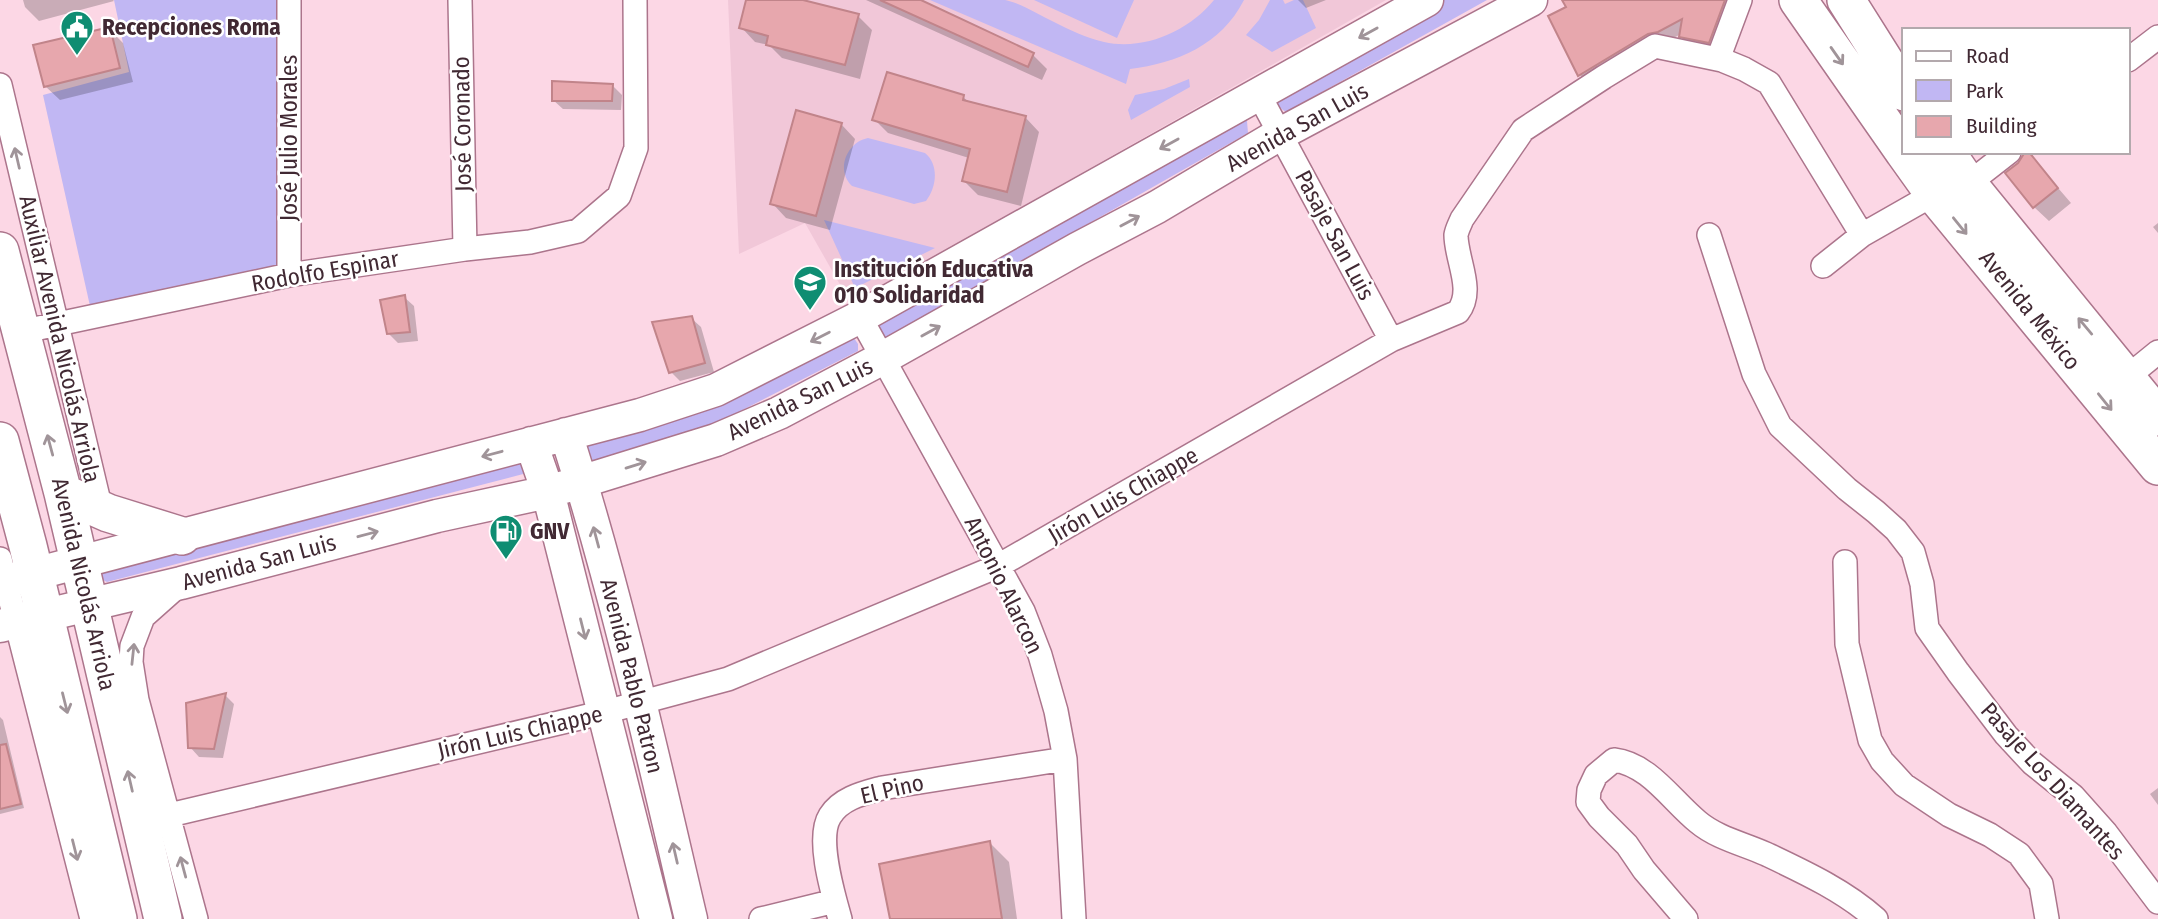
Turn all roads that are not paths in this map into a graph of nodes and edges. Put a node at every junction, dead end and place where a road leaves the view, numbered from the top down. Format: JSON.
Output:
{"nodes":[{"id":1,"x":289,"y":0,"type":"edge"},
{"id":2,"x":460,"y":0,"type":"edge"},
{"id":3,"x":635,"y":0,"type":"edge"},
{"id":4,"x":1427,"y":0,"type":"edge"},
{"id":5,"x":1531,"y":0,"type":"edge"},
{"id":6,"x":1740,"y":0,"type":"edge"},
{"id":7,"x":1798,"y":0,"type":"edge"},
{"id":8,"x":1846,"y":0,"type":"edge"},
{"id":9,"x":2158,"y":37,"type":"edge"},
{"id":10,"x":2130,"y":58,"type":"edge"},
{"id":11,"x":1722,"y":60,"type":"junction"},
{"id":12,"x":0,"y":85,"type":"edge"},
{"id":13,"x":1902,"y":89,"type":"edge"},
{"id":14,"x":1258,"y":93,"type":"junction"},
{"id":15,"x":1280,"y":134,"type":"junction"},
{"id":16,"x":1902,"y":149,"type":"edge"},
{"id":17,"x":1905,"y":154,"type":"edge"},
{"id":18,"x":1947,"y":154,"type":"edge"},
{"id":19,"x":2006,"y":154,"type":"edge"},
{"id":20,"x":1968,"y":184,"type":"junction"},
{"id":21,"x":1934,"y":194,"type":"junction"},
{"id":22,"x":1709,"y":235,"type":"dead end"},
{"id":23,"x":1862,"y":235,"type":"junction"},
{"id":24,"x":465,"y":249,"type":"junction"},
{"id":25,"x":0,"y":251,"type":"edge"},
{"id":26,"x":1823,"y":266,"type":"dead end"},
{"id":27,"x":289,"y":275,"type":"junction"},
{"id":28,"x":860,"y":317,"type":"junction"},
{"id":29,"x":56,"y":323,"type":"junction"},
{"id":30,"x":20,"y":332,"type":"junction"},
{"id":31,"x":1391,"y":341,"type":"junction"},
{"id":32,"x":2158,"y":352,"type":"edge"},
{"id":33,"x":883,"y":358,"type":"junction"},
{"id":34,"x":2126,"y":378,"type":"junction"},
{"id":35,"x":716,"y":390,"type":"junction"},
{"id":36,"x":2158,"y":417,"type":"edge"},
{"id":37,"x":734,"y":433,"type":"junction"},
{"id":38,"x":566,"y":434,"type":"junction"},
{"id":39,"x":0,"y":441,"type":"edge"},
{"id":40,"x":531,"y":443,"type":"junction"},
{"id":41,"x":2158,"y":466,"type":"edge"},
{"id":42,"x":581,"y":481,"type":"junction"},
{"id":43,"x":548,"y":492,"type":"junction"},
{"id":44,"x":63,"y":493,"type":"junction"},
{"id":45,"x":285,"y":508,"type":"junction"},
{"id":46,"x":101,"y":510,"type":"junction"},
{"id":47,"x":182,"y":536,"type":"junction"},
{"id":48,"x":298,"y":552,"type":"junction"},
{"id":49,"x":1844,"y":562,"type":"dead end"},
{"id":50,"x":79,"y":564,"type":"junction"},
{"id":51,"x":998,"y":566,"type":"junction"},
{"id":52,"x":10,"y":575,"type":"edge"},
{"id":53,"x":181,"y":583,"type":"junction"},
{"id":54,"x":90,"y":603,"type":"junction"},
{"id":55,"x":20,"y":620,"type":"edge"},
{"id":56,"x":640,"y":702,"type":"junction"},
{"id":57,"x":605,"y":712,"type":"junction"},
{"id":58,"x":1065,"y":759,"type":"junction"},
{"id":59,"x":155,"y":819,"type":"junction"},
{"id":60,"x":2158,"y":902,"type":"edge"},
{"id":61,"x":837,"y":910,"type":"edge"},
{"id":62,"x":92,"y":919,"type":"edge"},
{"id":63,"x":118,"y":919,"type":"edge"},
{"id":64,"x":163,"y":919,"type":"edge"},
{"id":65,"x":196,"y":919,"type":"edge"},
{"id":66,"x":656,"y":919,"type":"edge"},
{"id":67,"x":691,"y":919,"type":"edge"},
{"id":68,"x":761,"y":919,"type":"edge"},
{"id":69,"x":1074,"y":919,"type":"edge"},
{"id":70,"x":1686,"y":919,"type":"edge"},
{"id":71,"x":1876,"y":919,"type":"edge"},
{"id":72,"x":2047,"y":919,"type":"edge"}],
"edges":[{"from":1,"to":27,"type":"street","name":"José Julio Morales"},
{"from":2,"to":24,"type":"street","name":"José Coronado"},
{"from":3,"to":24,"type":"street","name":"Rodolfo Espinar"},
{"from":4,"to":14,"type":"main road","name":"Avenida San Luis","one_way":true},
{"from":5,"to":15,"type":"main road","name":"Avenida San Luis"},
{"from":6,"to":11,"type":"street"},
{"from":7,"to":16,"type":"main road","name":"Avenida México","one_way":true},
{"from":8,"to":13,"type":"main road"},
{"from":9,"to":10,"type":"street"},
{"from":11,"to":23,"type":"street","name":"Jirón Luis Chiappe"},
{"from":11,"to":31,"type":"street","name":"Jirón Luis Chiappe"},
{"from":29,"to":12,"type":"street","name":"Auxiliar Avenida Nicolás Arriola","one_way":true},
{"from":14,"to":15,"type":"street","name":"Pasaje San Luis"},
{"from":14,"to":28,"type":"main road","name":"Avenida San Luis","one_way":true},
{"from":15,"to":31,"type":"street","name":"Pasaje San Luis"},
{"from":33,"to":15,"type":"main road","name":"Avenida San Luis","one_way":true},
{"from":17,"to":21,"type":"main road","name":"Avenida México"},
{"from":18,"to":20,"type":"main road","name":"Avenida México"},
{"from":19,"to":20,"type":"street"},
{"from":34,"to":20,"type":"main road","name":"Avenida México","one_way":true},
{"from":21,"to":23,"type":"street"},
{"from":21,"to":41,"type":"main road","name":"Avenida México","one_way":true},
{"from":22,"to":60,"type":"street","name":"Pasaje Los Diamantes"},
{"from":23,"to":26,"type":"street"},
{"from":24,"to":27,"type":"street","name":"Rodolfo Espinar"},
{"from":25,"to":30,"type":"main road","name":"Avenida Nicolás Arriola"},
{"from":27,"to":29,"type":"street","name":"Rodolfo Espinar"},
{"from":28,"to":33,"type":"street","name":"Antonio Alarcon"},
{"from":28,"to":35,"type":"main road","name":"Avenida San Luis","one_way":true},
{"from":29,"to":30,"type":"street","name":"Rodolfo Espinar"},
{"from":29,"to":46,"type":"street","name":"Auxiliar Avenida Nicolás Arriola"},
{"from":44,"to":30,"type":"main road","name":"Avenida Nicolás Arriola","one_way":true},
{"from":31,"to":51,"type":"street","name":"Jirón Luis Chiappe"},
{"from":32,"to":34,"type":"street"},
{"from":33,"to":37,"type":"main road","name":"Avenida San Luis"},
{"from":33,"to":51,"type":"street","name":"Antonio Alarcon"},
{"from":34,"to":36,"type":"main road","name":"Avenida México"},
{"from":35,"to":37,"type":"main road"},
{"from":35,"to":38,"type":"main road","name":"Avenida San Luis"},
{"from":42,"to":37,"type":"main road","name":"Avenida San Luis","one_way":true},
{"from":38,"to":40,"type":"main road","name":"Avenida San Luis"},
{"from":38,"to":42,"type":"main road","name":"Avenida Pablo Patron"},
{"from":39,"to":52,"type":"main road","name":"Avenida Nicolás Arriola"},
{"from":40,"to":43,"type":"main road","name":"Avenida Pablo Patron"},
{"from":40,"to":45,"type":"main road","name":"Avenida San Luis","one_way":true},
{"from":42,"to":43,"type":"main road","name":"Avenida San Luis"},
{"from":56,"to":42,"type":"main road","name":"Avenida Pablo Patron","one_way":true},
{"from":48,"to":43,"type":"main road","name":"Avenida San Luis","one_way":true},
{"from":43,"to":57,"type":"main road","name":"Avenida Pablo Patron","one_way":true},
{"from":44,"to":46,"type":"main road"},
{"from":44,"to":50,"type":"main road","name":"Avenida Nicolás Arriola"},
{"from":45,"to":47,"type":"main road","name":"Avenida San Luis"},
{"from":45,"to":48,"type":"main road"},
{"from":46,"to":47,"type":"main road"},
{"from":47,"to":50,"type":"main road","name":"Avenida San Luis"},
{"from":48,"to":53,"type":"main road","name":"Avenida San Luis"},
{"from":49,"to":72,"type":"street"},
{"from":50,"to":52,"type":"main road","name":"Avenida San Luis"},
{"from":50,"to":54,"type":"main road","name":"Avenida Nicolás Arriola"},
{"from":51,"to":56,"type":"street","name":"Jirón Luis Chiappe"},
{"from":51,"to":58,"type":"street","name":"Antonio Alarcon"},
{"from":52,"to":55,"type":"main road","name":"Avenida Nicolás Arriola"},
{"from":53,"to":54,"type":"main road","name":"Avenida San Luis"},
{"from":59,"to":53,"type":"street","one_way":true},
{"from":54,"to":55,"type":"main road","name":"Avenida San Luis"},
{"from":59,"to":54,"type":"main road","name":"Avenida Nicolás Arriola","one_way":true},
{"from":55,"to":62,"type":"street","one_way":true},
{"from":55,"to":63,"type":"main road","name":"Avenida Nicolás Arriola","one_way":true},
{"from":56,"to":57,"type":"street","name":"Jirón Luis Chiappe"},
{"from":67,"to":56,"type":"main road","name":"Avenida Pablo Patron","one_way":true},
{"from":57,"to":59,"type":"street","name":"Jirón Luis Chiappe"},
{"from":57,"to":66,"type":"main road","name":"Avenida Pablo Patron"},
{"from":58,"to":61,"type":"street","name":"El Pino"},
{"from":58,"to":69,"type":"street","name":"Antonio Alarcon"},
{"from":59,"to":64,"type":"main road","name":"Avenida Nicolás Arriola"},
{"from":65,"to":59,"type":"street","one_way":true},
{"from":61,"to":68,"type":"street"},
{"from":70,"to":71,"type":"street"}]}
